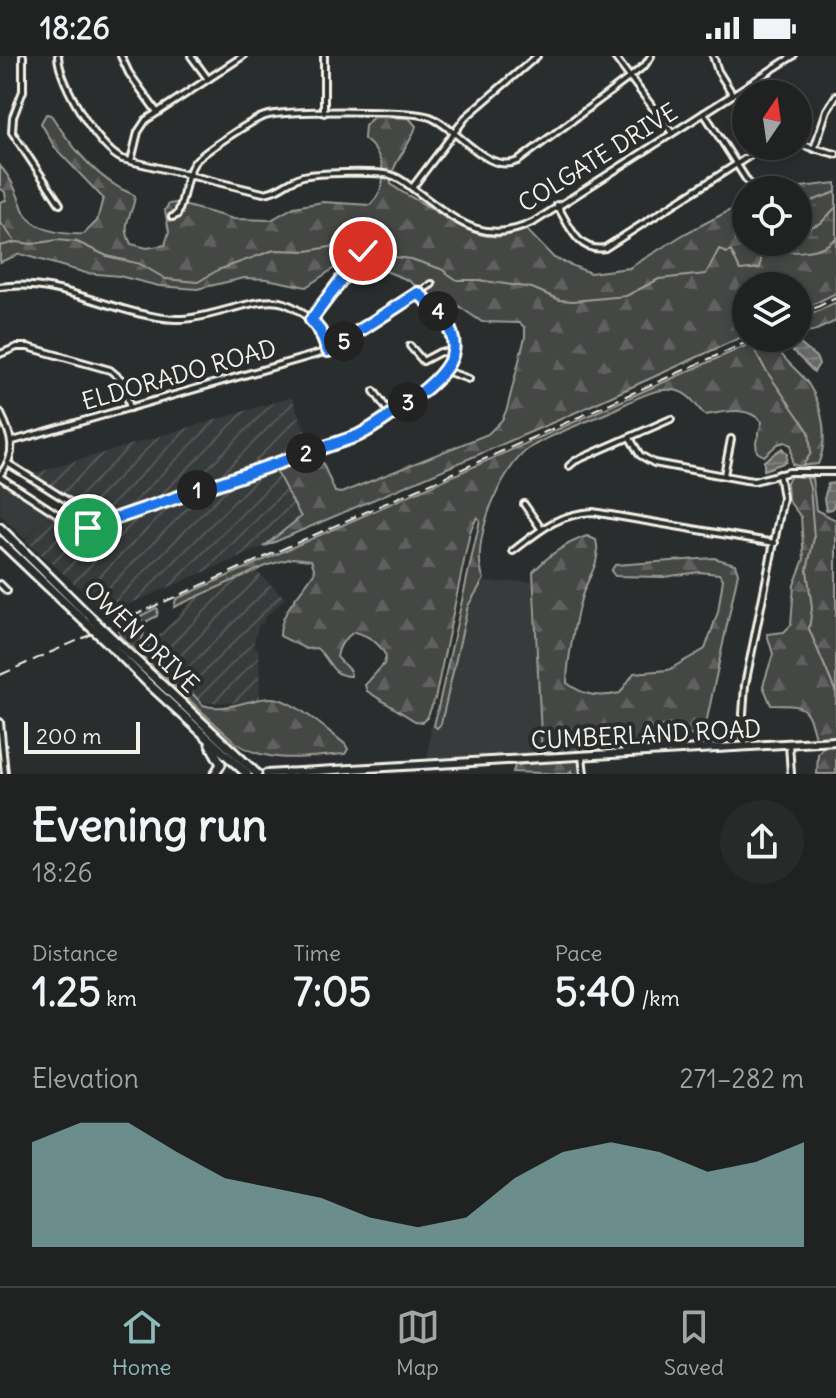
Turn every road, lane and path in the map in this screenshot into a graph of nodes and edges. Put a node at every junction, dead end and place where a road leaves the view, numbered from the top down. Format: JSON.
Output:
{"nodes":[{"id":1,"x":23,"y":56,"type":"edge"},
{"id":2,"x":58,"y":56,"type":"edge"},
{"id":3,"x":121,"y":56,"type":"edge"},
{"id":4,"x":191,"y":56,"type":"edge"},
{"id":5,"x":243,"y":56,"type":"edge"},
{"id":6,"x":324,"y":56,"type":"edge"},
{"id":7,"x":537,"y":56,"type":"edge"},
{"id":8,"x":614,"y":56,"type":"edge"},
{"id":9,"x":651,"y":56,"type":"edge"},
{"id":10,"x":713,"y":56,"type":"edge"},
{"id":11,"x":793,"y":56,"type":"edge"},
{"id":12,"x":630,"y":77,"type":"junction"},
{"id":13,"x":208,"y":79,"type":"junction"},
{"id":14,"x":756,"y":80,"type":"edge"},
{"id":15,"x":732,"y":93,"type":"edge"},
{"id":16,"x":732,"y":96,"type":"edge"},
{"id":17,"x":836,"y":96,"type":"edge"},
{"id":18,"x":157,"y":112,"type":"junction"},
{"id":19,"x":324,"y":113,"type":"junction"},
{"id":20,"x":704,"y":113,"type":"junction"},
{"id":21,"x":454,"y":133,"type":"junction"},
{"id":22,"x":672,"y":133,"type":"junction"},
{"id":23,"x":814,"y":149,"type":"joint"},
{"id":24,"x":836,"y":154,"type":"edge"},
{"id":25,"x":743,"y":160,"type":"edge"},
{"id":26,"x":131,"y":161,"type":"junction"},
{"id":27,"x":737,"y":164,"type":"junction"},
{"id":28,"x":189,"y":175,"type":"junction"},
{"id":29,"x":744,"y":176,"type":"edge"},
{"id":30,"x":412,"y":188,"type":"junction"},
{"id":31,"x":60,"y":204,"type":"dead end"},
{"id":32,"x":557,"y":205,"type":"junction"},
{"id":33,"x":172,"y":217,"type":"dead end"},
{"id":34,"x":363,"y":251,"type":"dead end"},
{"id":35,"x":432,"y":284,"type":"dead end"},
{"id":36,"x":0,"y":287,"type":"edge"},
{"id":37,"x":418,"y":293,"type":"junction"},
{"id":38,"x":311,"y":320,"type":"junction"},
{"id":39,"x":410,"y":346,"type":"dead end"},
{"id":40,"x":328,"y":351,"type":"junction"},
{"id":41,"x":452,"y":353,"type":"junction"},
{"id":42,"x":0,"y":354,"type":"edge"},
{"id":43,"x":446,"y":371,"type":"junction"},
{"id":44,"x":469,"y":379,"type":"dead end"},
{"id":45,"x":374,"y":391,"type":"dead end"},
{"id":46,"x":130,"y":408,"type":"junction"},
{"id":47,"x":0,"y":412,"type":"edge"},
{"id":48,"x":391,"y":415,"type":"junction"},
{"id":49,"x":671,"y":419,"type":"dead end"},
{"id":50,"x":630,"y":438,"type":"junction"},
{"id":51,"x":731,"y":439,"type":"dead end"},
{"id":52,"x":13,"y":441,"type":"junction"},
{"id":53,"x":9,"y":464,"type":"junction"},
{"id":54,"x":569,"y":466,"type":"dead end"},
{"id":55,"x":836,"y":472,"type":"edge"},
{"id":56,"x":779,"y":474,"type":"junction"},
{"id":57,"x":724,"y":475,"type":"junction"},
{"id":58,"x":0,"y":476,"type":"edge"},
{"id":59,"x":524,"y":504,"type":"dead end"},
{"id":60,"x":103,"y":523,"type":"junction"},
{"id":61,"x":540,"y":527,"type":"junction"},
{"id":62,"x":2,"y":534,"type":"edge"},
{"id":63,"x":775,"y":543,"type":"junction"},
{"id":64,"x":513,"y":551,"type":"dead end"},
{"id":65,"x":0,"y":584,"type":"edge"},
{"id":66,"x":7,"y":591,"type":"dead end"},
{"id":67,"x":109,"y":640,"type":"junction"},
{"id":68,"x":1,"y":725,"type":"edge"},
{"id":69,"x":202,"y":733,"type":"junction"},
{"id":70,"x":836,"y":741,"type":"edge"},
{"id":71,"x":789,"y":744,"type":"junction"},
{"id":72,"x":745,"y":747,"type":"junction"},
{"id":73,"x":582,"y":756,"type":"junction"},
{"id":74,"x":287,"y":773,"type":"edge"},
{"id":75,"x":5,"y":774,"type":"edge"},
{"id":76,"x":215,"y":774,"type":"edge"},
{"id":77,"x":247,"y":774,"type":"edge"},
{"id":78,"x":257,"y":774,"type":"edge"},
{"id":79,"x":266,"y":774,"type":"edge"},
{"id":80,"x":584,"y":774,"type":"edge"},
{"id":81,"x":791,"y":774,"type":"edge"}],
"edges":[{"from":1,"to":31,"type":"street"},
{"from":2,"to":26,"type":"street","name":"COLGATE DRIVE"},
{"from":3,"to":18,"type":"street"},
{"from":4,"to":13,"type":"street"},
{"from":5,"to":13,"type":"street"},
{"from":6,"to":19,"type":"street"},
{"from":7,"to":21,"type":"street"},
{"from":8,"to":12,"type":"street"},
{"from":9,"to":12,"type":"street"},
{"from":10,"to":15,"type":"street"},
{"from":11,"to":14,"type":"street","name":"COLGATE DRIVE"},
{"from":12,"to":21,"type":"street"},
{"from":12,"to":22,"type":"street"},
{"from":13,"to":18,"type":"street"},
{"from":16,"to":20,"type":"street","name":"COLGATE DRIVE"},
{"from":17,"to":23,"type":"street"},
{"from":18,"to":26,"type":"street"},
{"from":19,"to":21,"type":"street"},
{"from":19,"to":28,"type":"street"},
{"from":20,"to":22,"type":"street","name":"COLGATE DRIVE"},
{"from":20,"to":27,"type":"street"},
{"from":21,"to":30,"type":"street"},
{"from":22,"to":32,"type":"street","name":"COLGATE DRIVE"},
{"from":23,"to":24,"type":"street"},
{"from":25,"to":27,"type":"street"},
{"from":26,"to":28,"type":"street","name":"COLGATE DRIVE"},
{"from":27,"to":29,"type":"street"},
{"from":27,"to":32,"type":"street"},
{"from":28,"to":30,"type":"street","name":"COLGATE DRIVE"},
{"from":28,"to":33,"type":"street"},
{"from":30,"to":32,"type":"street","name":"COLGATE DRIVE"},
{"from":34,"to":38,"type":"street"},
{"from":35,"to":37,"type":"street","name":"ELDORADO ROAD"},
{"from":36,"to":38,"type":"street"},
{"from":37,"to":40,"type":"street","name":"ELDORADO ROAD"},
{"from":37,"to":41,"type":"street"},
{"from":38,"to":40,"type":"street"},
{"from":39,"to":41,"type":"street"},
{"from":40,"to":46,"type":"street","name":"ELDORADO ROAD"},
{"from":41,"to":43,"type":"street"},
{"from":42,"to":46,"type":"street"},
{"from":43,"to":44,"type":"street"},
{"from":43,"to":48,"type":"street"},
{"from":45,"to":48,"type":"street"},
{"from":46,"to":52,"type":"street","name":"ELDORADO ROAD"},
{"from":47,"to":52,"type":"street"},
{"from":48,"to":60,"type":"street"},
{"from":49,"to":50,"type":"street"},
{"from":50,"to":54,"type":"street"},
{"from":50,"to":57,"type":"street"},
{"from":51,"to":57,"type":"street"},
{"from":52,"to":53,"type":"street"},
{"from":53,"to":58,"type":"street"},
{"from":53,"to":60,"type":"street"},
{"from":55,"to":56,"type":"street"},
{"from":56,"to":57,"type":"street"},
{"from":56,"to":63,"type":"street"},
{"from":58,"to":60,"type":"street"},
{"from":59,"to":61,"type":"street"},
{"from":61,"to":63,"type":"street"},
{"from":61,"to":64,"type":"street"},
{"from":62,"to":67,"type":"highway","name":"OWEN DRIVE","bridge":true},
{"from":63,"to":72,"type":"street"},
{"from":65,"to":66,"type":"street"},
{"from":67,"to":69,"type":"highway","name":"OWEN DRIVE"},
{"from":67,"to":78,"type":"highway","name":"OWEN DRIVE"},
{"from":68,"to":75,"type":"street"},
{"from":69,"to":76,"type":"highway"},
{"from":69,"to":77,"type":"highway","name":"OWEN DRIVE"},
{"from":70,"to":71,"type":"main road","name":"CUMBERLAND ROAD"},
{"from":71,"to":72,"type":"main road","name":"CUMBERLAND ROAD"},
{"from":71,"to":81,"type":"street"},
{"from":72,"to":73,"type":"main road","name":"CUMBERLAND ROAD"},
{"from":73,"to":74,"type":"main road","name":"CUMBERLAND ROAD"},
{"from":73,"to":80,"type":"street"},
{"from":74,"to":79,"type":"main road","name":"CUMBERLAND ROAD"}]}
